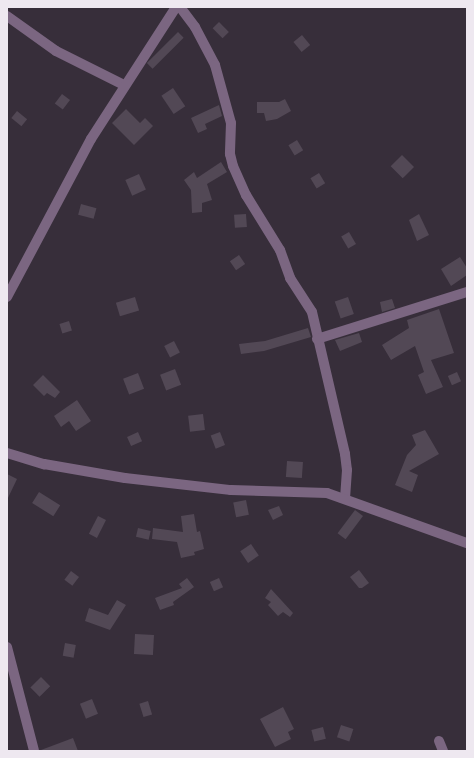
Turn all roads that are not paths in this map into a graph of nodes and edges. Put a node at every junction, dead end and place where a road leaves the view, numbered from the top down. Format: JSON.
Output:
{"nodes":[{"id":1,"x":176,"y":7,"type":"edge"},
{"id":2,"x":180,"y":7,"type":"edge"},
{"id":3,"x":7,"y":16,"type":"edge"},
{"id":4,"x":124,"y":85,"type":"junction"},
{"id":5,"x":467,"y":292,"type":"edge"},
{"id":6,"x":7,"y":298,"type":"edge"},
{"id":7,"x":317,"y":339,"type":"junction"},
{"id":8,"x":7,"y":453,"type":"edge"},
{"id":9,"x":345,"y":498,"type":"junction"},
{"id":10,"x":467,"y":543,"type":"edge"},
{"id":11,"x":7,"y":647,"type":"edge"},
{"id":12,"x":439,"y":741,"type":"dead end"},
{"id":13,"x":34,"y":751,"type":"edge"},
{"id":14,"x":443,"y":751,"type":"edge"}],
"edges":[{"from":1,"to":4,"type":"street"},
{"from":2,"to":7,"type":"street"},
{"from":3,"to":4,"type":"street"},
{"from":4,"to":6,"type":"street"},
{"from":5,"to":7,"type":"street"},
{"from":7,"to":9,"type":"street"},
{"from":8,"to":9,"type":"street"},
{"from":9,"to":10,"type":"street"},
{"from":11,"to":13,"type":"street"},
{"from":12,"to":14,"type":"street"}]}
